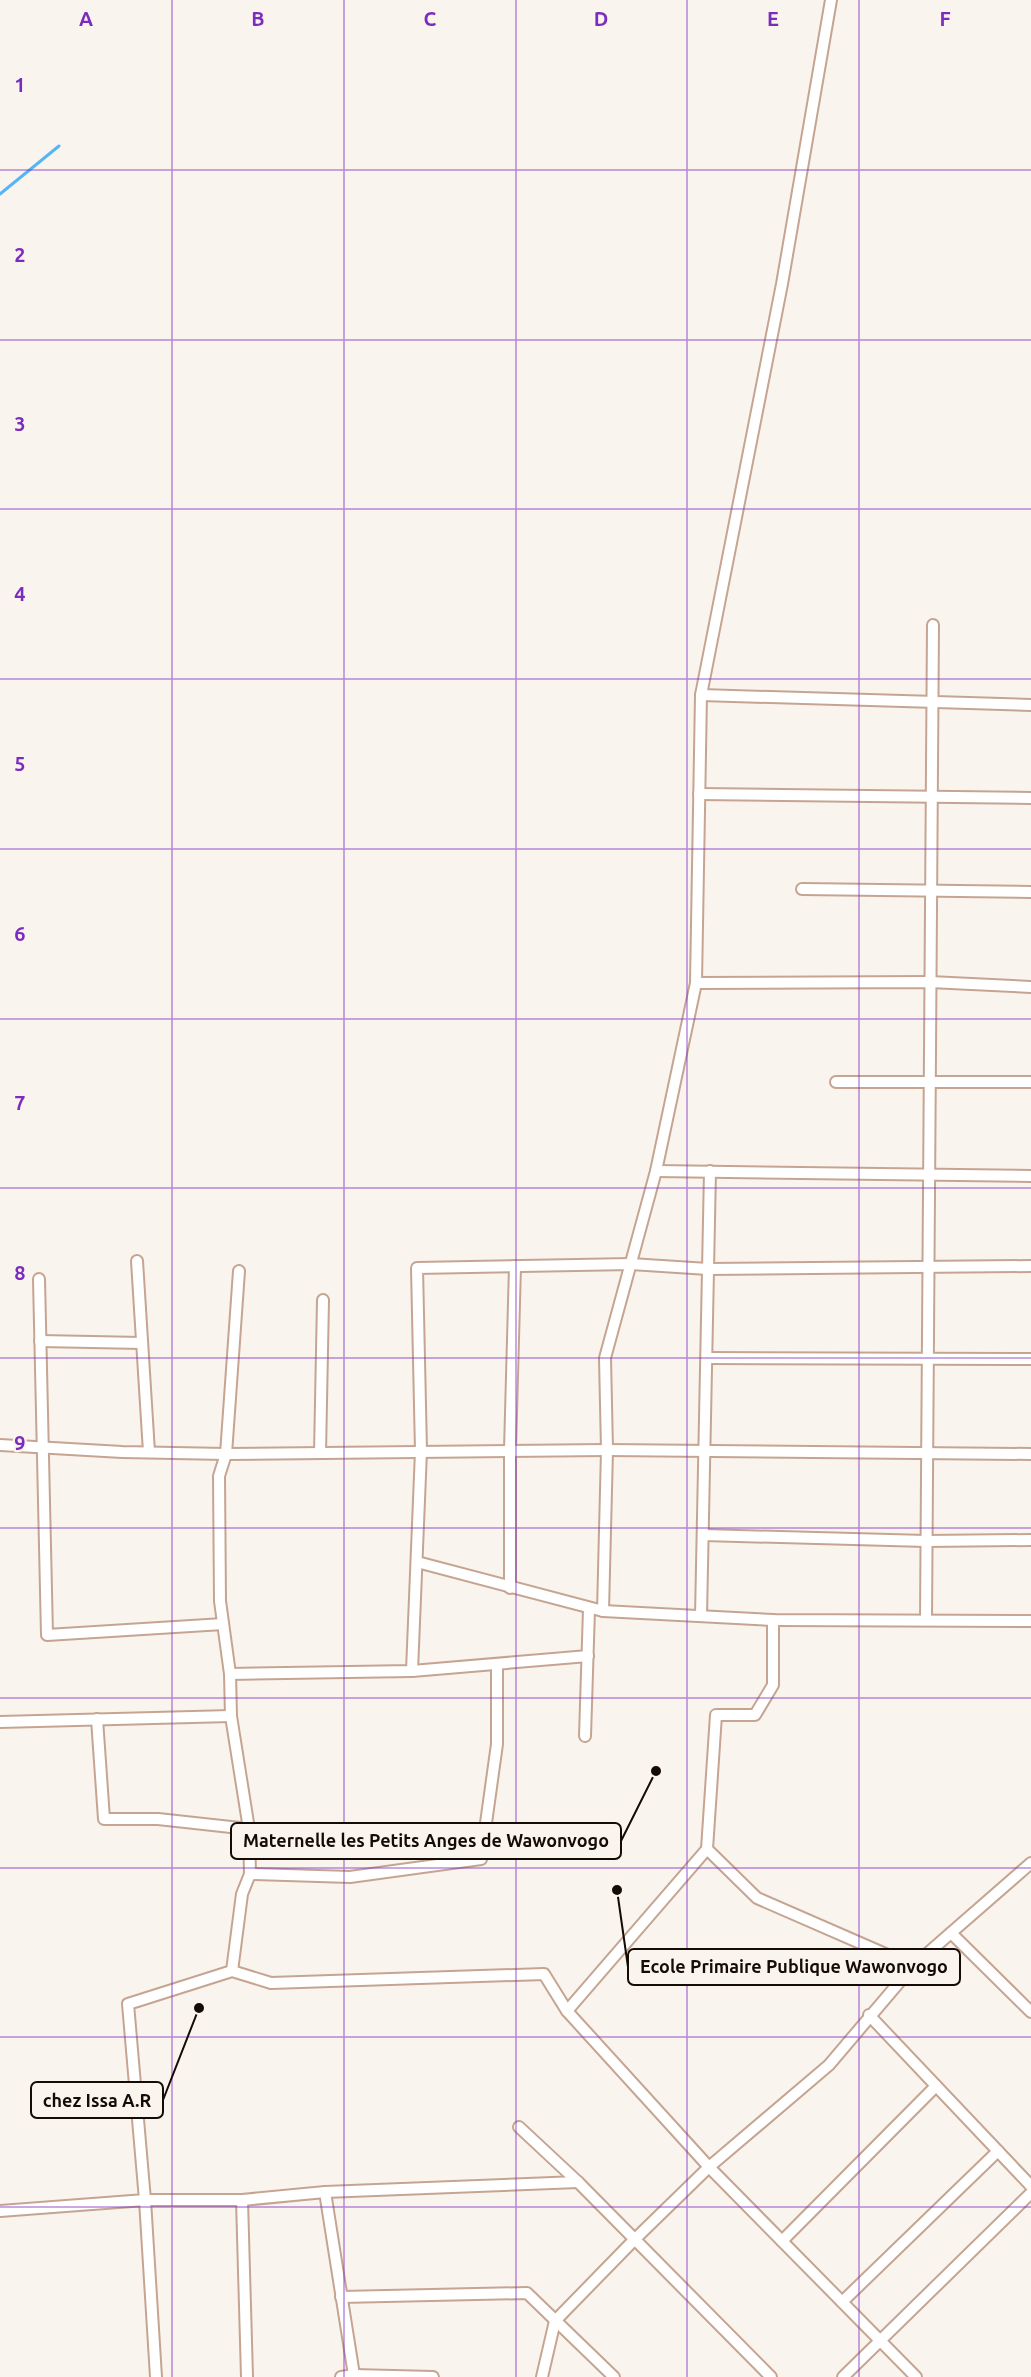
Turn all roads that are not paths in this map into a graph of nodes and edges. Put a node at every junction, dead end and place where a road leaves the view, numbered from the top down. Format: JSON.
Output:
{"nodes":[{"id":1,"x":831,"y":0,"type":"edge"},
{"id":2,"x":933,"y":626,"type":"dead end"},
{"id":3,"x":701,"y":696,"type":"junction"},
{"id":4,"x":931,"y":702,"type":"junction"},
{"id":5,"x":1031,"y":705,"type":"edge"},
{"id":6,"x":699,"y":794,"type":"junction"},
{"id":7,"x":931,"y":798,"type":"junction"},
{"id":8,"x":1031,"y":798,"type":"edge"},
{"id":9,"x":802,"y":889,"type":"dead end"},
{"id":10,"x":931,"y":891,"type":"junction"},
{"id":11,"x":1031,"y":892,"type":"edge"},
{"id":12,"x":930,"y":982,"type":"junction"},
{"id":13,"x":696,"y":983,"type":"junction"},
{"id":14,"x":1031,"y":987,"type":"edge"},
{"id":15,"x":836,"y":1082,"type":"dead end"},
{"id":16,"x":930,"y":1082,"type":"junction"},
{"id":17,"x":1031,"y":1082,"type":"edge"},
{"id":18,"x":656,"y":1171,"type":"junction"},
{"id":19,"x":710,"y":1171,"type":"junction"},
{"id":20,"x":929,"y":1174,"type":"junction"},
{"id":21,"x":1031,"y":1176,"type":"edge"},
{"id":22,"x":136,"y":1261,"type":"dead end"},
{"id":23,"x":631,"y":1264,"type":"junction"},
{"id":24,"x":514,"y":1266,"type":"junction"},
{"id":25,"x":928,"y":1266,"type":"junction"},
{"id":26,"x":1031,"y":1266,"type":"edge"},
{"id":27,"x":708,"y":1269,"type":"junction"},
{"id":28,"x":239,"y":1271,"type":"dead end"},
{"id":29,"x":39,"y":1279,"type":"dead end"},
{"id":30,"x":323,"y":1300,"type":"dead end"},
{"id":31,"x":40,"y":1341,"type":"junction"},
{"id":32,"x":142,"y":1343,"type":"junction"},
{"id":33,"x":706,"y":1358,"type":"junction"},
{"id":34,"x":928,"y":1359,"type":"junction"},
{"id":35,"x":1031,"y":1359,"type":"edge"},
{"id":36,"x":0,"y":1445,"type":"edge"},
{"id":37,"x":42,"y":1447,"type":"junction"},
{"id":38,"x":510,"y":1450,"type":"junction"},
{"id":39,"x":607,"y":1450,"type":"junction"},
{"id":40,"x":421,"y":1451,"type":"junction"},
{"id":41,"x":149,"y":1452,"type":"junction"},
{"id":42,"x":704,"y":1452,"type":"junction"},
{"id":43,"x":320,"y":1453,"type":"junction"},
{"id":44,"x":927,"y":1453,"type":"junction"},
{"id":45,"x":226,"y":1454,"type":"junction"},
{"id":46,"x":1031,"y":1454,"type":"edge"},
{"id":47,"x":703,"y":1535,"type":"junction"},
{"id":48,"x":1031,"y":1540,"type":"edge"},
{"id":49,"x":926,"y":1541,"type":"junction"},
{"id":50,"x":417,"y":1562,"type":"junction"},
{"id":51,"x":510,"y":1588,"type":"junction"},
{"id":52,"x":590,"y":1609,"type":"junction"},
{"id":53,"x":603,"y":1611,"type":"junction"},
{"id":54,"x":701,"y":1616,"type":"junction"},
{"id":55,"x":773,"y":1620,"type":"junction"},
{"id":56,"x":926,"y":1620,"type":"junction"},
{"id":57,"x":1031,"y":1621,"type":"edge"},
{"id":58,"x":223,"y":1624,"type":"junction"},
{"id":59,"x":588,"y":1656,"type":"junction"},
{"id":60,"x":497,"y":1665,"type":"junction"},
{"id":61,"x":412,"y":1671,"type":"junction"},
{"id":62,"x":230,"y":1674,"type":"junction"},
{"id":63,"x":231,"y":1716,"type":"junction"},
{"id":64,"x":97,"y":1719,"type":"junction"},
{"id":65,"x":0,"y":1722,"type":"edge"},
{"id":66,"x":585,"y":1736,"type":"dead end"},
{"id":67,"x":249,"y":1829,"type":"junction"},
{"id":68,"x":707,"y":1849,"type":"junction"},
{"id":69,"x":1031,"y":1863,"type":"edge"},
{"id":70,"x":250,"y":1874,"type":"junction"},
{"id":71,"x":951,"y":1933,"type":"junction"},
{"id":72,"x":913,"y":1966,"type":"junction"},
{"id":73,"x":232,"y":1971,"type":"junction"},
{"id":74,"x":567,"y":2011,"type":"junction"},
{"id":75,"x":1031,"y":2012,"type":"edge"},
{"id":76,"x":869,"y":2015,"type":"junction"},
{"id":77,"x":936,"y":2086,"type":"junction"},
{"id":78,"x":519,"y":2127,"type":"dead end"},
{"id":79,"x":998,"y":2151,"type":"junction"},
{"id":80,"x":709,"y":2167,"type":"junction"},
{"id":81,"x":578,"y":2182,"type":"junction"},
{"id":82,"x":1031,"y":2186,"type":"edge"},
{"id":83,"x":325,"y":2192,"type":"junction"},
{"id":84,"x":1031,"y":2193,"type":"edge"},
{"id":85,"x":145,"y":2200,"type":"junction"},
{"id":86,"x":242,"y":2200,"type":"junction"},
{"id":87,"x":0,"y":2211,"type":"edge"},
{"id":88,"x":634,"y":2240,"type":"junction"},
{"id":89,"x":782,"y":2241,"type":"junction"},
{"id":90,"x":341,"y":2297,"type":"junction"},
{"id":91,"x":842,"y":2302,"type":"junction"},
{"id":92,"x":555,"y":2321,"type":"junction"},
{"id":93,"x":880,"y":2341,"type":"junction"},
{"id":94,"x":354,"y":2375,"type":"junction"},
{"id":95,"x":156,"y":2377,"type":"edge"},
{"id":96,"x":247,"y":2377,"type":"edge"},
{"id":97,"x":341,"y":2377,"type":"edge"},
{"id":98,"x":433,"y":2377,"type":"edge"},
{"id":99,"x":542,"y":2377,"type":"edge"},
{"id":100,"x":614,"y":2377,"type":"edge"},
{"id":101,"x":771,"y":2377,"type":"edge"},
{"id":102,"x":843,"y":2377,"type":"edge"},
{"id":103,"x":916,"y":2377,"type":"edge"}],
"edges":[{"from":1,"to":3,"type":"street"},
{"from":2,"to":4,"type":"street"},
{"from":3,"to":4,"type":"street"},
{"from":3,"to":6,"type":"street"},
{"from":4,"to":5,"type":"street"},
{"from":4,"to":7,"type":"street"},
{"from":6,"to":7,"type":"street"},
{"from":6,"to":13,"type":"street"},
{"from":7,"to":8,"type":"street"},
{"from":7,"to":10,"type":"street"},
{"from":9,"to":10,"type":"street"},
{"from":10,"to":11,"type":"street"},
{"from":10,"to":12,"type":"street"},
{"from":12,"to":13,"type":"street"},
{"from":12,"to":14,"type":"street"},
{"from":12,"to":16,"type":"street"},
{"from":13,"to":18,"type":"street"},
{"from":15,"to":16,"type":"street"},
{"from":16,"to":17,"type":"street"},
{"from":16,"to":20,"type":"street"},
{"from":18,"to":19,"type":"street"},
{"from":18,"to":23,"type":"street"},
{"from":19,"to":20,"type":"street"},
{"from":19,"to":27,"type":"street"},
{"from":20,"to":21,"type":"street"},
{"from":20,"to":25,"type":"street"},
{"from":22,"to":32,"type":"street"},
{"from":23,"to":24,"type":"street"},
{"from":23,"to":27,"type":"street"},
{"from":23,"to":39,"type":"street"},
{"from":24,"to":38,"type":"street"},
{"from":24,"to":40,"type":"street"},
{"from":25,"to":26,"type":"street"},
{"from":25,"to":27,"type":"street"},
{"from":25,"to":34,"type":"street"},
{"from":27,"to":33,"type":"street"},
{"from":28,"to":45,"type":"street"},
{"from":29,"to":31,"type":"street"},
{"from":30,"to":43,"type":"street"},
{"from":31,"to":32,"type":"street"},
{"from":31,"to":37,"type":"street"},
{"from":32,"to":41,"type":"street"},
{"from":33,"to":34,"type":"street"},
{"from":33,"to":42,"type":"street"},
{"from":34,"to":35,"type":"street"},
{"from":34,"to":44,"type":"street"},
{"from":36,"to":37,"type":"street"},
{"from":37,"to":41,"type":"street"},
{"from":37,"to":58,"type":"street"},
{"from":38,"to":39,"type":"street"},
{"from":38,"to":40,"type":"street"},
{"from":38,"to":51,"type":"street"},
{"from":39,"to":42,"type":"street"},
{"from":39,"to":53,"type":"street"},
{"from":40,"to":43,"type":"street"},
{"from":40,"to":50,"type":"street"},
{"from":41,"to":45,"type":"street"},
{"from":42,"to":44,"type":"street"},
{"from":42,"to":47,"type":"street"},
{"from":43,"to":45,"type":"street"},
{"from":44,"to":46,"type":"street"},
{"from":44,"to":49,"type":"street"},
{"from":45,"to":58,"type":"street"},
{"from":47,"to":49,"type":"street"},
{"from":47,"to":54,"type":"street"},
{"from":48,"to":49,"type":"street"},
{"from":49,"to":56,"type":"street"},
{"from":50,"to":51,"type":"street"},
{"from":50,"to":61,"type":"street"},
{"from":51,"to":52,"type":"street"},
{"from":52,"to":53,"type":"street"},
{"from":52,"to":59,"type":"street"},
{"from":53,"to":54,"type":"street"},
{"from":54,"to":55,"type":"street"},
{"from":55,"to":56,"type":"street"},
{"from":55,"to":68,"type":"street"},
{"from":56,"to":57,"type":"street"},
{"from":58,"to":62,"type":"street"},
{"from":59,"to":60,"type":"street"},
{"from":59,"to":66,"type":"street"},
{"from":60,"to":61,"type":"street"},
{"from":60,"to":70,"type":"street"},
{"from":61,"to":62,"type":"street"},
{"from":62,"to":63,"type":"street"},
{"from":63,"to":64,"type":"street"},
{"from":63,"to":67,"type":"street"},
{"from":64,"to":65,"type":"street"},
{"from":64,"to":67,"type":"street"},
{"from":67,"to":70,"type":"street"},
{"from":68,"to":72,"type":"street"},
{"from":68,"to":74,"type":"street"},
{"from":69,"to":71,"type":"street"},
{"from":70,"to":73,"type":"street"},
{"from":71,"to":72,"type":"street"},
{"from":71,"to":75,"type":"street"},
{"from":72,"to":76,"type":"street"},
{"from":73,"to":74,"type":"street"},
{"from":73,"to":85,"type":"street"},
{"from":74,"to":80,"type":"street"},
{"from":76,"to":77,"type":"street"},
{"from":76,"to":80,"type":"street"},
{"from":77,"to":79,"type":"street"},
{"from":77,"to":89,"type":"street"},
{"from":78,"to":81,"type":"street"},
{"from":79,"to":82,"type":"street"},
{"from":79,"to":91,"type":"street"},
{"from":80,"to":88,"type":"street"},
{"from":80,"to":89,"type":"street"},
{"from":81,"to":83,"type":"street"},
{"from":81,"to":88,"type":"street"},
{"from":83,"to":86,"type":"street"},
{"from":83,"to":90,"type":"street"},
{"from":84,"to":93,"type":"street"},
{"from":85,"to":86,"type":"street"},
{"from":85,"to":87,"type":"street"},
{"from":85,"to":95,"type":"street"},
{"from":86,"to":96,"type":"street"},
{"from":88,"to":92,"type":"street"},
{"from":88,"to":101,"type":"street"},
{"from":89,"to":91,"type":"street"},
{"from":90,"to":92,"type":"street"},
{"from":90,"to":94,"type":"street"},
{"from":91,"to":93,"type":"street"},
{"from":92,"to":99,"type":"street"},
{"from":92,"to":100,"type":"street"},
{"from":93,"to":102,"type":"street"},
{"from":93,"to":103,"type":"street"},
{"from":94,"to":97,"type":"street"},
{"from":94,"to":98,"type":"street"}]}
